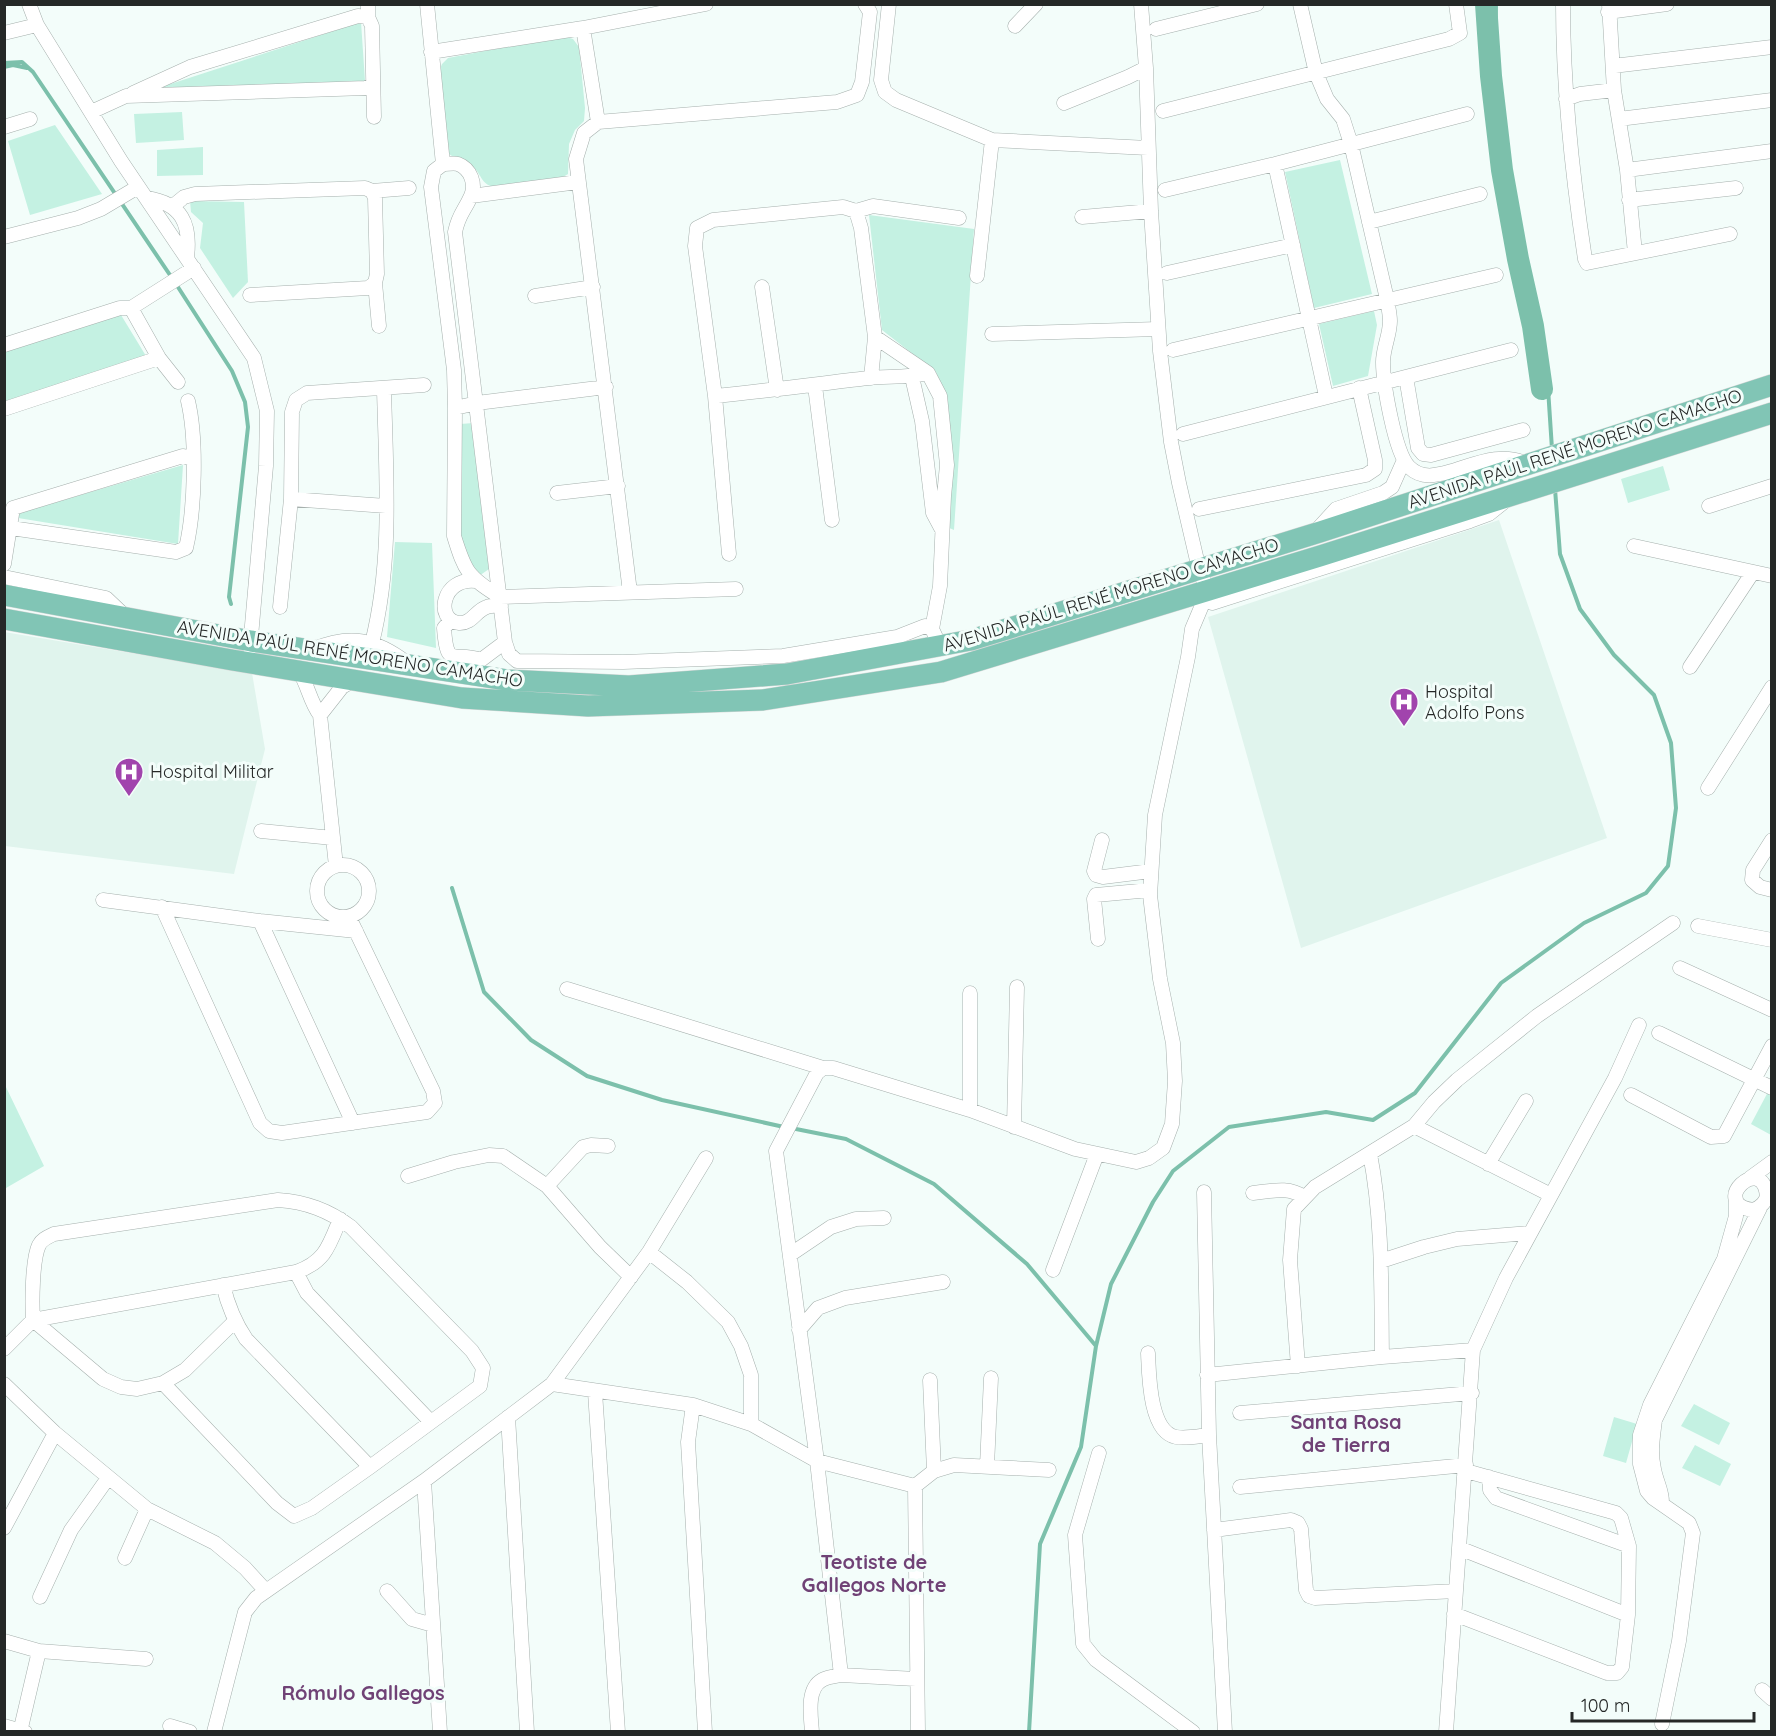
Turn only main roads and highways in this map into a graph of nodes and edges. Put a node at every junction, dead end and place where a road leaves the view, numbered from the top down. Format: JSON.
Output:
{"nodes":[{"id":1,"x":1772,"y":385,"type":"edge"},
{"id":2,"x":1772,"y":413,"type":"edge"},
{"id":3,"x":4,"y":595,"type":"edge"},
{"id":4,"x":4,"y":619,"type":"edge"}],
"edges":[{"from":1,"to":3,"type":"main road","name":"AVENIDA PAÚL RENÉ MORENO CAMACHO"},
{"from":2,"to":4,"type":"main road","name":"AVENIDA PAÚL RENÉ MORENO CAMACHO"}]}
